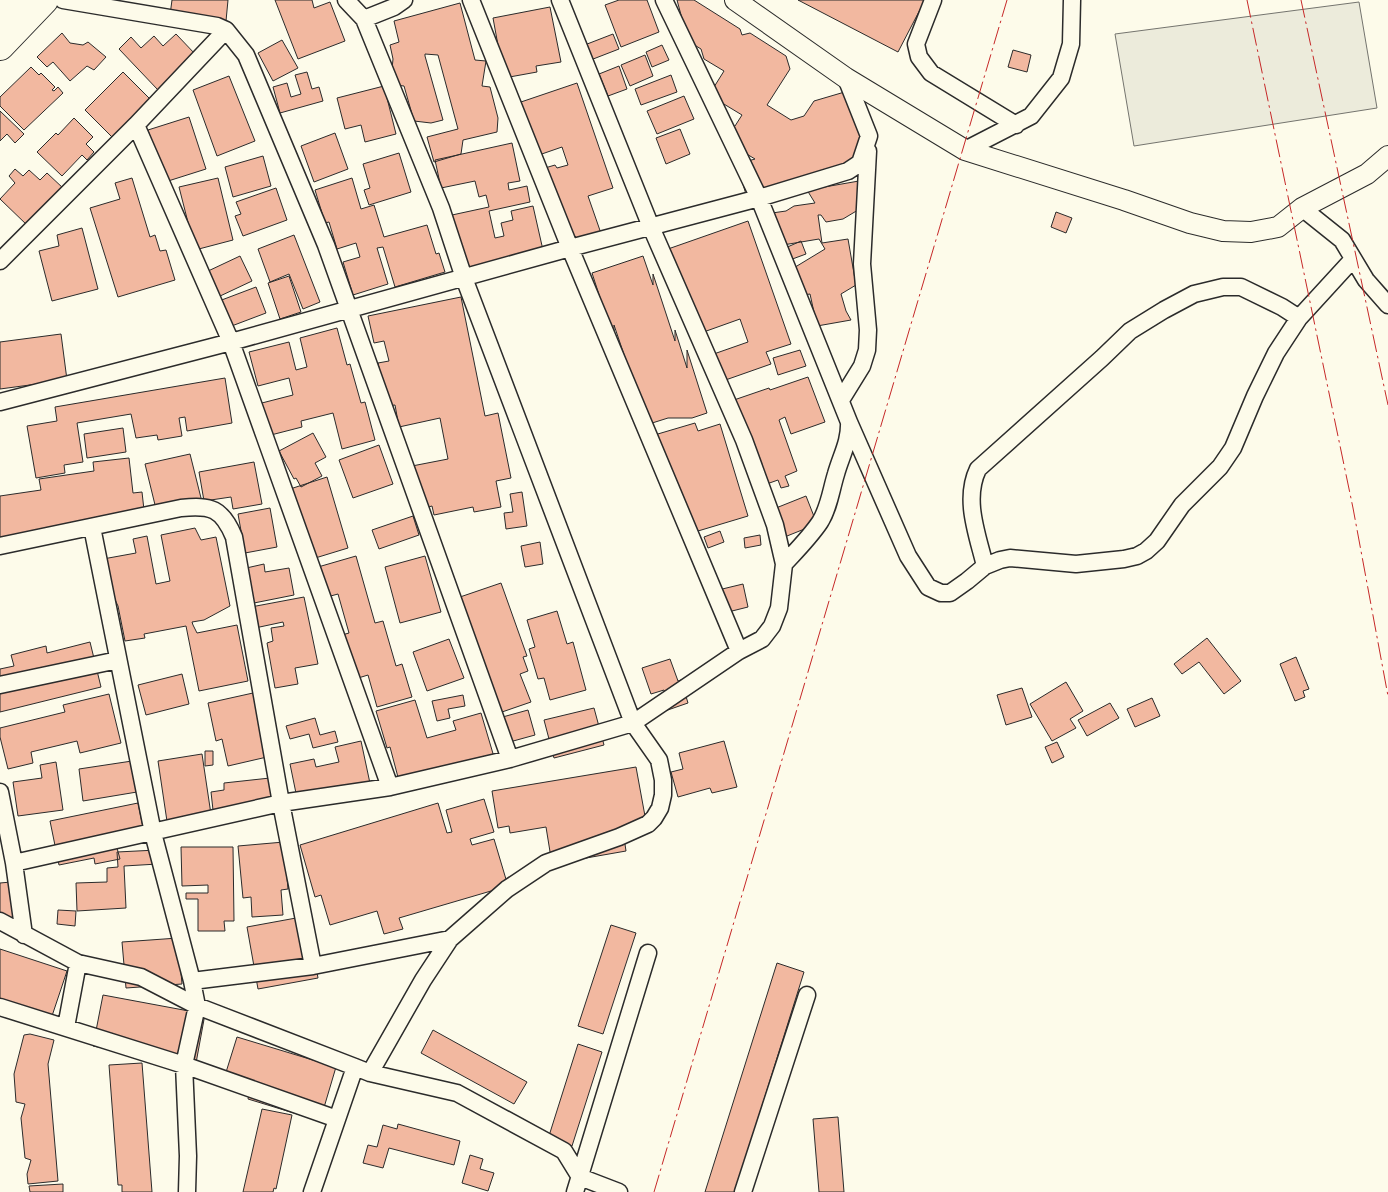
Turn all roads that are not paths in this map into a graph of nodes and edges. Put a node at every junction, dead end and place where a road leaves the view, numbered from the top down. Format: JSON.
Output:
{"nodes":[{"id":1,"x":15,"y":0,"type":"edge"},
{"id":2,"x":44,"y":0,"type":"edge"},
{"id":3,"x":64,"y":0,"type":"edge"},
{"id":4,"x":346,"y":0,"type":"edge"},
{"id":5,"x":404,"y":0,"type":"edge"},
{"id":6,"x":471,"y":0,"type":"edge"},
{"id":7,"x":560,"y":0,"type":"edge"},
{"id":8,"x":664,"y":0,"type":"edge"},
{"id":9,"x":735,"y":0,"type":"edge"},
{"id":10,"x":933,"y":0,"type":"edge"},
{"id":11,"x":1072,"y":0,"type":"edge"},
{"id":12,"x":0,"y":15,"type":"edge"},
{"id":13,"x":364,"y":19,"type":"junction"},
{"id":14,"x":226,"y":30,"type":"junction"},
{"id":15,"x":0,"y":46,"type":"edge"},
{"id":16,"x":846,"y":78,"type":"junction"},
{"id":17,"x":136,"y":125,"type":"junction"},
{"id":18,"x":1016,"y":126,"type":"junction"},
{"id":19,"x":869,"y":136,"type":"junction"},
{"id":20,"x":964,"y":150,"type":"junction"},
{"id":21,"x":1388,"y":156,"type":"edge"},
{"id":22,"x":759,"y":198,"type":"junction"},
{"id":23,"x":1302,"y":208,"type":"junction"},
{"id":24,"x":651,"y":227,"type":"junction"},
{"id":25,"x":570,"y":248,"type":"junction"},
{"id":26,"x":1354,"y":259,"type":"junction"},
{"id":27,"x":0,"y":261,"type":"edge"},
{"id":28,"x":464,"y":278,"type":"junction"},
{"id":29,"x":1388,"y":305,"type":"edge"},
{"id":30,"x":349,"y":309,"type":"junction"},
{"id":31,"x":1298,"y":318,"type":"junction"},
{"id":32,"x":232,"y":342,"type":"junction"},
{"id":33,"x":841,"y":400,"type":"junction"},
{"id":34,"x":0,"y":402,"type":"edge"},
{"id":35,"x":850,"y":422,"type":"junction"},
{"id":36,"x":92,"y":527,"type":"junction"},
{"id":37,"x":0,"y":546,"type":"edge"},
{"id":38,"x":784,"y":564,"type":"junction"},
{"id":39,"x":986,"y":566,"type":"junction"},
{"id":40,"x":739,"y":651,"type":"junction"},
{"id":41,"x":118,"y":660,"type":"junction"},
{"id":42,"x":0,"y":685,"type":"edge"},
{"id":43,"x":634,"y":723,"type":"junction"},
{"id":44,"x":510,"y":759,"type":"junction"},
{"id":45,"x":390,"y":787,"type":"junction"},
{"id":46,"x":0,"y":792,"type":"edge"},
{"id":47,"x":281,"y":803,"type":"junction"},
{"id":48,"x":153,"y":833,"type":"junction"},
{"id":49,"x":14,"y":863,"type":"junction"},
{"id":50,"x":0,"y":921,"type":"edge"},
{"id":51,"x":24,"y":935,"type":"junction"},
{"id":52,"x":450,"y":939,"type":"junction"},
{"id":53,"x":648,"y":953,"type":"dead end"},
{"id":54,"x":78,"y":962,"type":"junction"},
{"id":55,"x":313,"y":966,"type":"junction"},
{"id":56,"x":192,"y":981,"type":"junction"},
{"id":57,"x":807,"y":995,"type":"dead end"},
{"id":58,"x":197,"y":1006,"type":"junction"},
{"id":59,"x":0,"y":1007,"type":"edge"},
{"id":60,"x":66,"y":1027,"type":"junction"},
{"id":61,"x":184,"y":1065,"type":"junction"},
{"id":62,"x":362,"y":1070,"type":"junction"},
{"id":63,"x":337,"y":1118,"type":"junction"},
{"id":64,"x":578,"y":1184,"type":"edge"},
{"id":65,"x":187,"y":1192,"type":"edge"},
{"id":66,"x":312,"y":1192,"type":"edge"},
{"id":67,"x":619,"y":1192,"type":"edge"},
{"id":68,"x":743,"y":1192,"type":"edge"}],
"edges":[{"from":1,"to":12,"type":"highway"},
{"from":2,"to":15,"type":"highway"},
{"from":3,"to":14,"type":"street"},
{"from":4,"to":13,"type":"street"},
{"from":5,"to":13,"type":"street"},
{"from":6,"to":25,"type":"street"},
{"from":7,"to":24,"type":"street"},
{"from":8,"to":22,"type":"street"},
{"from":9,"to":16,"type":"street"},
{"from":10,"to":18,"type":"street"},
{"from":11,"to":18,"type":"street"},
{"from":13,"to":28,"type":"street"},
{"from":14,"to":17,"type":"street"},
{"from":14,"to":30,"type":"street"},
{"from":16,"to":19,"type":"street"},
{"from":16,"to":20,"type":"street"},
{"from":17,"to":27,"type":"street"},
{"from":17,"to":32,"type":"street"},
{"from":18,"to":20,"type":"street"},
{"from":19,"to":22,"type":"street"},
{"from":19,"to":33,"type":"street"},
{"from":20,"to":23,"type":"street"},
{"from":21,"to":23,"type":"street"},
{"from":22,"to":24,"type":"street"},
{"from":22,"to":33,"type":"street"},
{"from":23,"to":26,"type":"street"},
{"from":24,"to":25,"type":"street"},
{"from":24,"to":38,"type":"street"},
{"from":25,"to":28,"type":"street"},
{"from":25,"to":40,"type":"street"},
{"from":26,"to":29,"type":"street"},
{"from":26,"to":31,"type":"street"},
{"from":28,"to":30,"type":"street"},
{"from":28,"to":43,"type":"street"},
{"from":30,"to":32,"type":"street"},
{"from":30,"to":44,"type":"street"},
{"from":31,"to":39,"type":"street"},
{"from":31,"to":39,"type":"street"},
{"from":32,"to":34,"type":"street"},
{"from":32,"to":45,"type":"street"},
{"from":33,"to":35,"type":"street"},
{"from":35,"to":38,"type":"street"},
{"from":35,"to":39,"type":"street"},
{"from":36,"to":37,"type":"street"},
{"from":36,"to":41,"type":"street"},
{"from":36,"to":47,"type":"street"},
{"from":38,"to":40,"type":"street"},
{"from":40,"to":43,"type":"street"},
{"from":41,"to":42,"type":"street"},
{"from":41,"to":48,"type":"street"},
{"from":43,"to":44,"type":"street"},
{"from":43,"to":52,"type":"street"},
{"from":44,"to":45,"type":"street"},
{"from":45,"to":47,"type":"street"},
{"from":46,"to":49,"type":"street"},
{"from":47,"to":48,"type":"street"},
{"from":47,"to":55,"type":"street"},
{"from":48,"to":49,"type":"street"},
{"from":48,"to":56,"type":"street"},
{"from":49,"to":51,"type":"street"},
{"from":50,"to":51,"type":"street"},
{"from":51,"to":54,"type":"street"},
{"from":52,"to":55,"type":"street"},
{"from":52,"to":62,"type":"street"},
{"from":53,"to":64,"type":"street"},
{"from":54,"to":58,"type":"street"},
{"from":54,"to":60,"type":"street"},
{"from":55,"to":56,"type":"street"},
{"from":56,"to":58,"type":"street"},
{"from":57,"to":68,"type":"street"},
{"from":58,"to":61,"type":"street"},
{"from":58,"to":62,"type":"street"},
{"from":59,"to":60,"type":"street"},
{"from":60,"to":61,"type":"street"},
{"from":61,"to":63,"type":"street"},
{"from":61,"to":65,"type":"street"},
{"from":62,"to":63,"type":"street"},
{"from":62,"to":64,"type":"street"},
{"from":63,"to":66,"type":"street"},
{"from":64,"to":67,"type":"street"}]}
